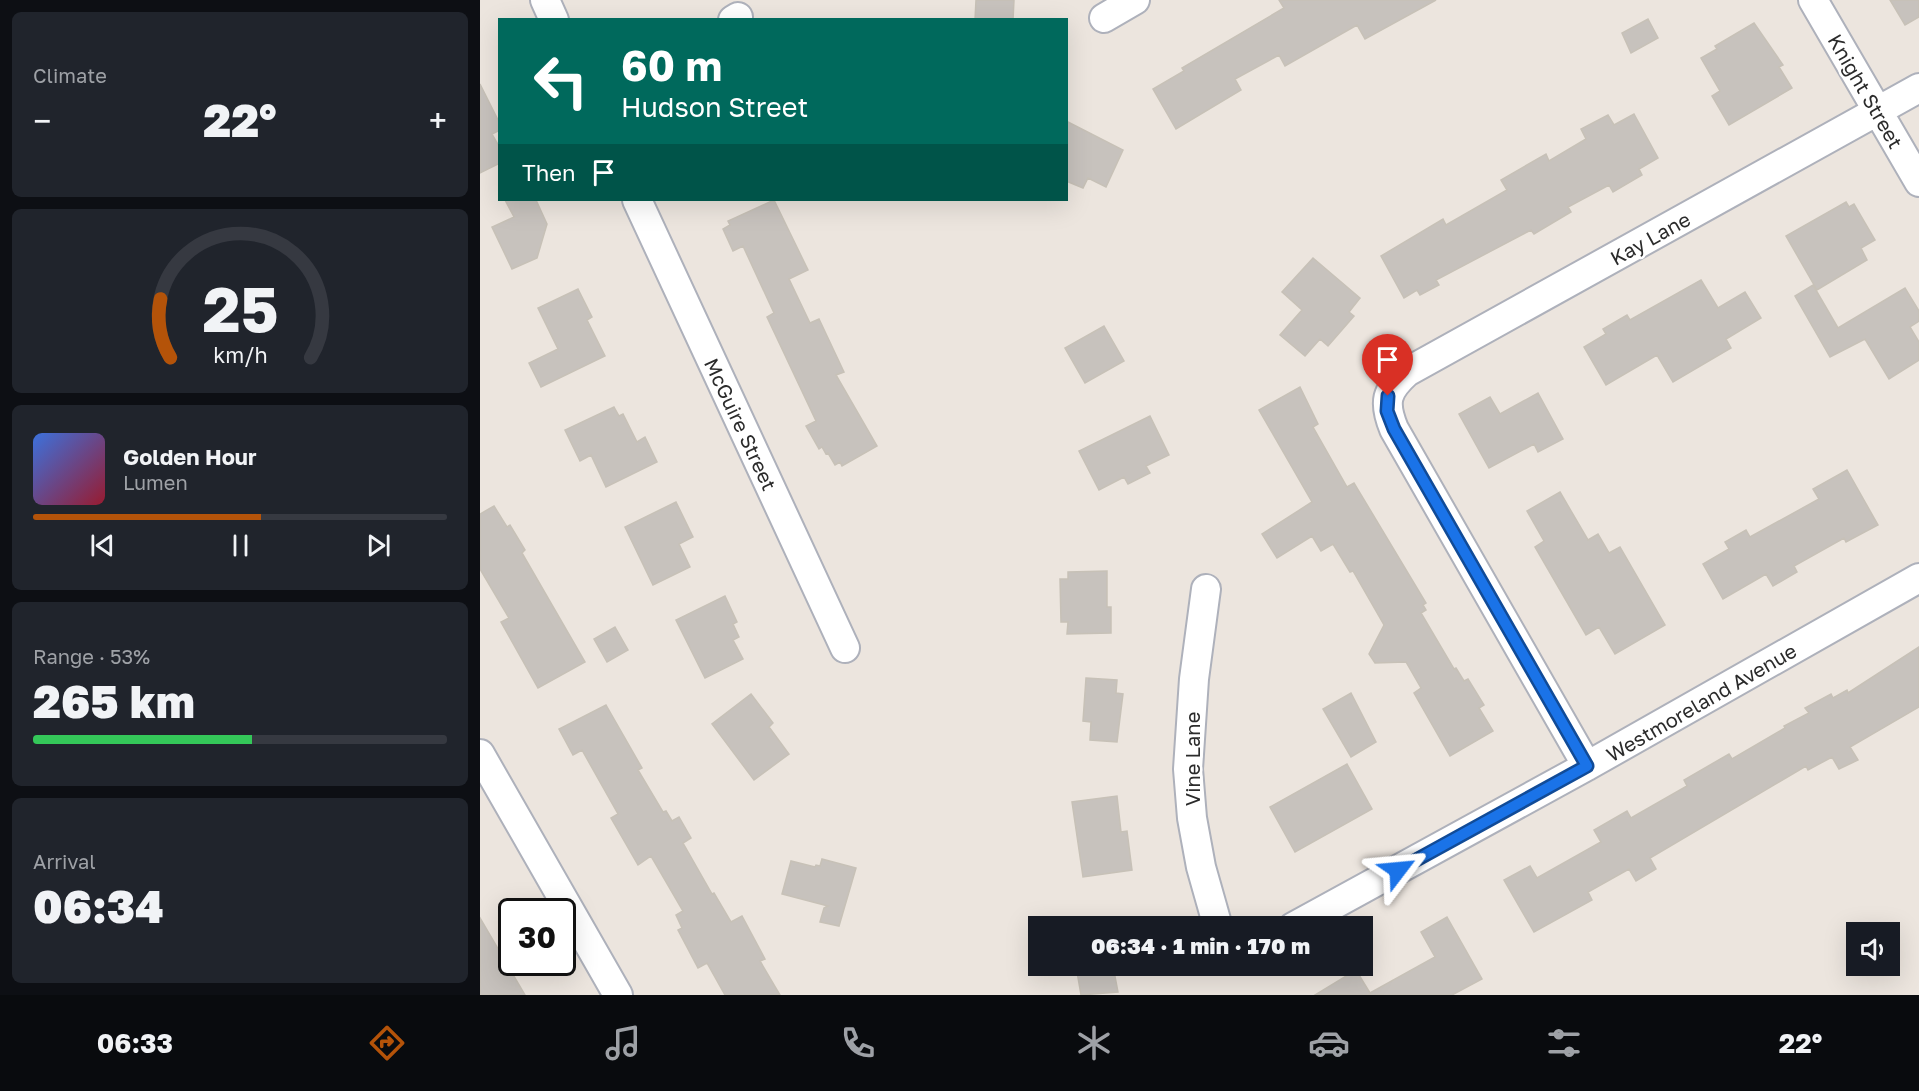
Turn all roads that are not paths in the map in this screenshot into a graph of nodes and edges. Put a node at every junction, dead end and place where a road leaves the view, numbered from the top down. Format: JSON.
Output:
{"nodes":[{"id":1,"x":545,"y":0,"type":"edge"},
{"id":2,"x":1135,"y":0,"type":"edge"},
{"id":3,"x":1813,"y":0,"type":"edge"},
{"id":4,"x":553,"y":18,"type":"edge"},
{"id":5,"x":1104,"y":18,"type":"dead end"},
{"id":6,"x":1919,"y":88,"type":"edge"},
{"id":7,"x":1878,"y":112,"type":"junction"},
{"id":8,"x":1919,"y":182,"type":"edge"},
{"id":9,"x":637,"y":201,"type":"edge"},
{"id":10,"x":1919,"y":578,"type":"edge"},
{"id":11,"x":1206,"y":589,"type":"dead end"},
{"id":12,"x":845,"y":648,"type":"dead end"},
{"id":13,"x":480,"y":754,"type":"edge"},
{"id":14,"x":1587,"y":766,"type":"junction"},
{"id":15,"x":1215,"y":916,"type":"edge"},
{"id":16,"x":1313,"y":916,"type":"edge"},
{"id":17,"x":618,"y":995,"type":"edge"}],
"edges":[{"from":1,"to":4,"type":"street"},
{"from":2,"to":5,"type":"street"},
{"from":3,"to":7,"type":"street","name":"Knight Street"},
{"from":6,"to":7,"type":"street","name":"Kay Lane"},
{"from":7,"to":8,"type":"street","name":"Knight Street"},
{"from":7,"to":14,"type":"street","name":"Kay Lane"},
{"from":9,"to":12,"type":"street","name":"McGuire Street"},
{"from":10,"to":14,"type":"street","name":"Westmoreland Avenue"},
{"from":11,"to":15,"type":"street","name":"Vine Lane"},
{"from":13,"to":17,"type":"street"},
{"from":14,"to":16,"type":"street","name":"Westmoreland Avenue"}]}
